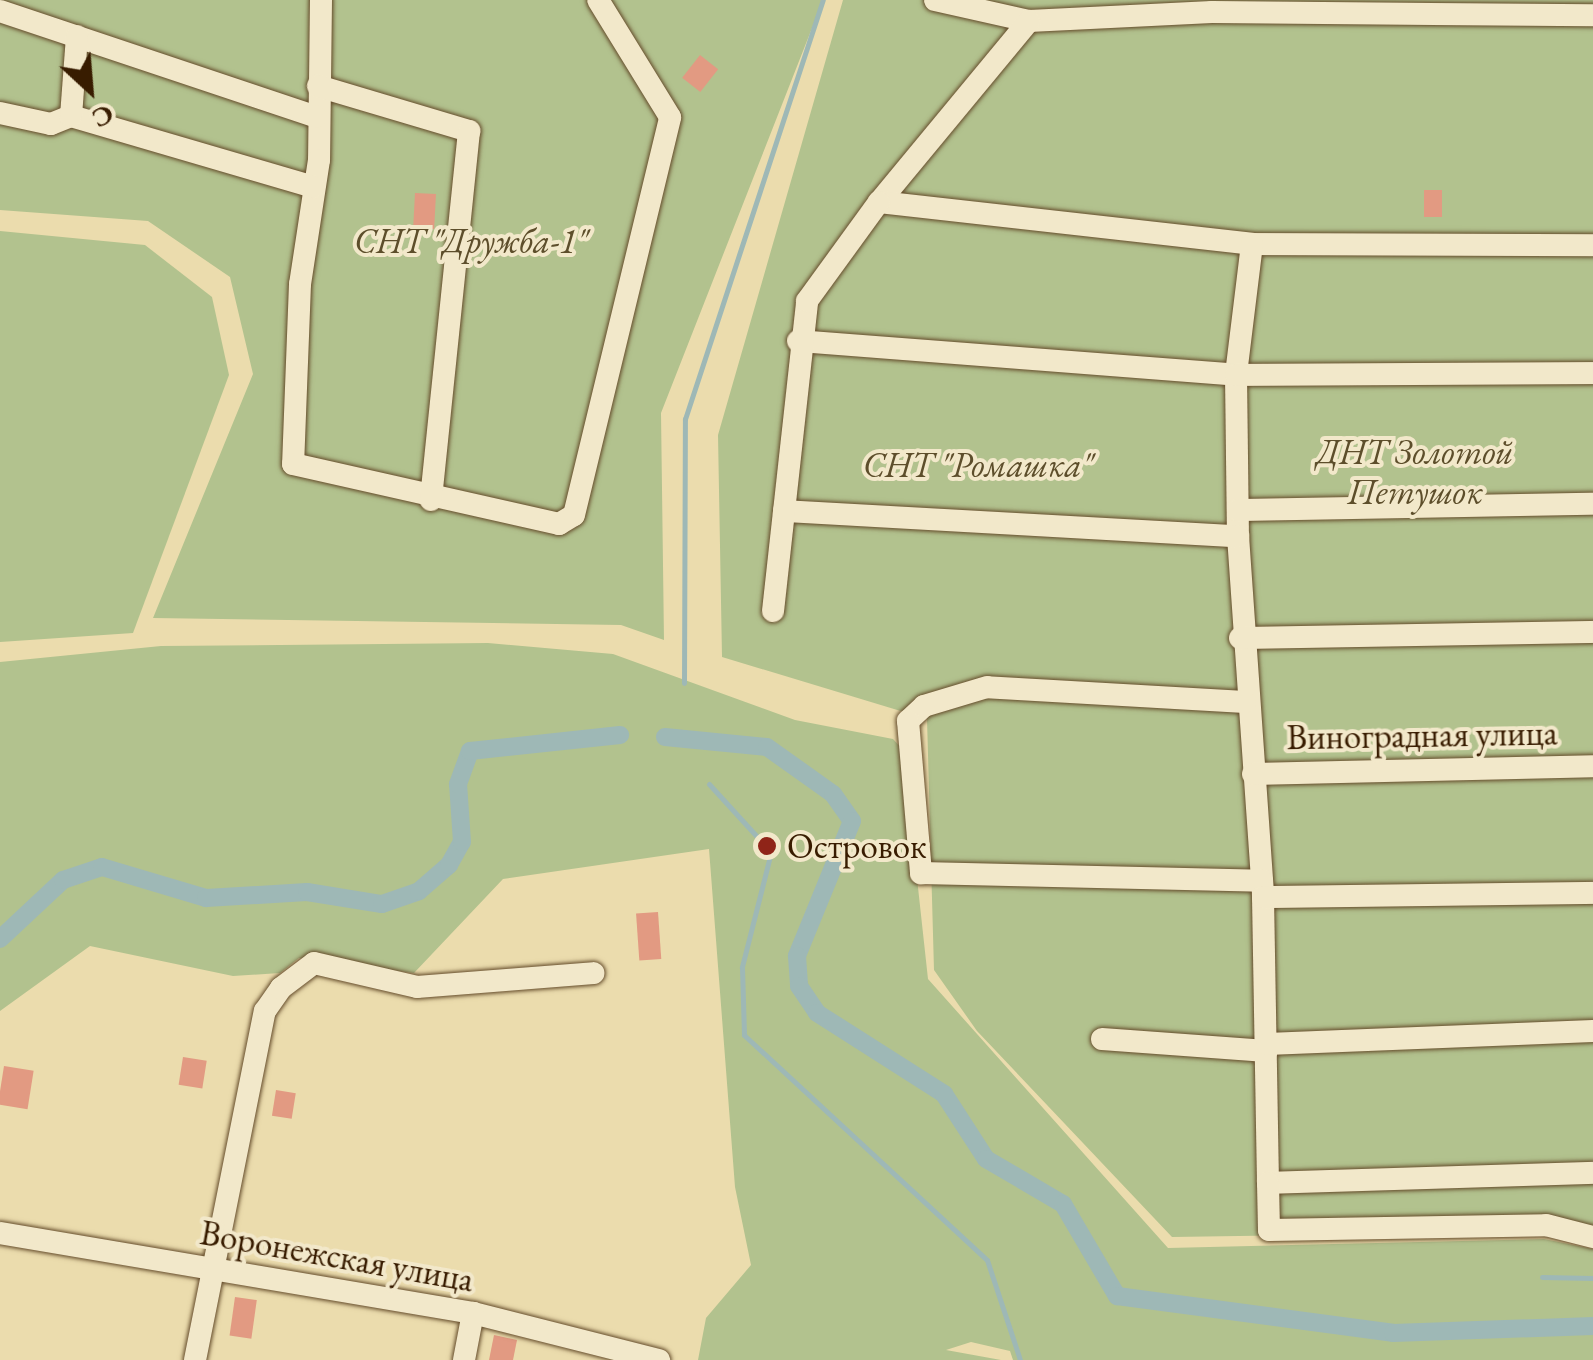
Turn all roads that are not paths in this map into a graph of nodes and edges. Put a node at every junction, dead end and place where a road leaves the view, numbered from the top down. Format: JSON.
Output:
{"nodes":[{"id":1,"x":322,"y":0,"type":"edge"},
{"id":2,"x":598,"y":0,"type":"edge"},
{"id":3,"x":935,"y":0,"type":"edge"},
{"id":4,"x":0,"y":11,"type":"edge"},
{"id":5,"x":1593,"y":15,"type":"edge"},
{"id":6,"x":1030,"y":21,"type":"junction"},
{"id":7,"x":76,"y":36,"type":"junction"},
{"id":8,"x":318,"y":86,"type":"junction"},
{"id":9,"x":0,"y":113,"type":"edge"},
{"id":10,"x":71,"y":116,"type":"junction"},
{"id":11,"x":316,"y":117,"type":"junction"},
{"id":12,"x":314,"y":187,"type":"junction"},
{"id":13,"x":879,"y":202,"type":"junction"},
{"id":14,"x":1252,"y":244,"type":"junction"},
{"id":15,"x":1593,"y":245,"type":"edge"},
{"id":16,"x":798,"y":342,"type":"junction"},
{"id":17,"x":1593,"y":373,"type":"edge"},
{"id":18,"x":1236,"y":376,"type":"junction"},
{"id":19,"x":431,"y":500,"type":"junction"},
{"id":20,"x":1593,"y":504,"type":"edge"},
{"id":21,"x":1238,"y":510,"type":"junction"},
{"id":22,"x":784,"y":511,"type":"junction"},
{"id":23,"x":1238,"y":536,"type":"junction"},
{"id":24,"x":774,"y":612,"type":"dead end"},
{"id":25,"x":1593,"y":632,"type":"edge"},
{"id":26,"x":1240,"y":638,"type":"junction"},
{"id":27,"x":1245,"y":702,"type":"junction"},
{"id":28,"x":1593,"y":766,"type":"edge"},
{"id":29,"x":1253,"y":774,"type":"junction"},
{"id":30,"x":1263,"y":889,"type":"junction"},
{"id":31,"x":1593,"y":893,"type":"edge"},
{"id":32,"x":594,"y":973,"type":"dead end"},
{"id":33,"x":1593,"y":1031,"type":"edge"},
{"id":34,"x":1102,"y":1039,"type":"dead end"},
{"id":35,"x":1267,"y":1048,"type":"junction"},
{"id":36,"x":1593,"y":1173,"type":"edge"},
{"id":37,"x":1268,"y":1182,"type":"junction"},
{"id":38,"x":0,"y":1233,"type":"edge"},
{"id":39,"x":1593,"y":1237,"type":"edge"},
{"id":40,"x":209,"y":1270,"type":"junction"},
{"id":41,"x":473,"y":1313,"type":"junction"},
{"id":42,"x":194,"y":1360,"type":"edge"},
{"id":43,"x":464,"y":1360,"type":"edge"},
{"id":44,"x":659,"y":1360,"type":"edge"}],
"edges":[{"from":1,"to":8,"type":"street"},
{"from":2,"to":19,"type":"street"},
{"from":3,"to":6,"type":"street"},
{"from":4,"to":7,"type":"street"},
{"from":5,"to":6,"type":"street"},
{"from":6,"to":13,"type":"street"},
{"from":7,"to":10,"type":"street"},
{"from":7,"to":11,"type":"street"},
{"from":8,"to":11,"type":"street"},
{"from":8,"to":19,"type":"street"},
{"from":9,"to":10,"type":"street"},
{"from":10,"to":12,"type":"street"},
{"from":11,"to":12,"type":"street"},
{"from":12,"to":19,"type":"street"},
{"from":13,"to":14,"type":"street"},
{"from":13,"to":16,"type":"street"},
{"from":14,"to":15,"type":"street"},
{"from":14,"to":18,"type":"street"},
{"from":16,"to":18,"type":"street"},
{"from":16,"to":22,"type":"street"},
{"from":17,"to":18,"type":"street"},
{"from":18,"to":21,"type":"street"},
{"from":20,"to":21,"type":"street"},
{"from":21,"to":23,"type":"street"},
{"from":22,"to":23,"type":"street"},
{"from":22,"to":24,"type":"street"},
{"from":23,"to":26,"type":"street"},
{"from":25,"to":26,"type":"street"},
{"from":26,"to":27,"type":"street"},
{"from":27,"to":29,"type":"street"},
{"from":27,"to":30,"type":"street"},
{"from":28,"to":29,"type":"street","name":"Виноградная улица"},
{"from":29,"to":30,"type":"street"},
{"from":30,"to":31,"type":"street"},
{"from":30,"to":35,"type":"street"},
{"from":32,"to":40,"type":"street"},
{"from":33,"to":35,"type":"street"},
{"from":34,"to":35,"type":"street"},
{"from":35,"to":37,"type":"street"},
{"from":36,"to":37,"type":"street"},
{"from":37,"to":39,"type":"street"},
{"from":38,"to":40,"type":"street","name":"Воронежская улица"},
{"from":40,"to":41,"type":"street","name":"Воронежская улица"},
{"from":40,"to":42,"type":"street"},
{"from":41,"to":43,"type":"street"},
{"from":41,"to":44,"type":"street","name":"Воронежская улица"}]}
